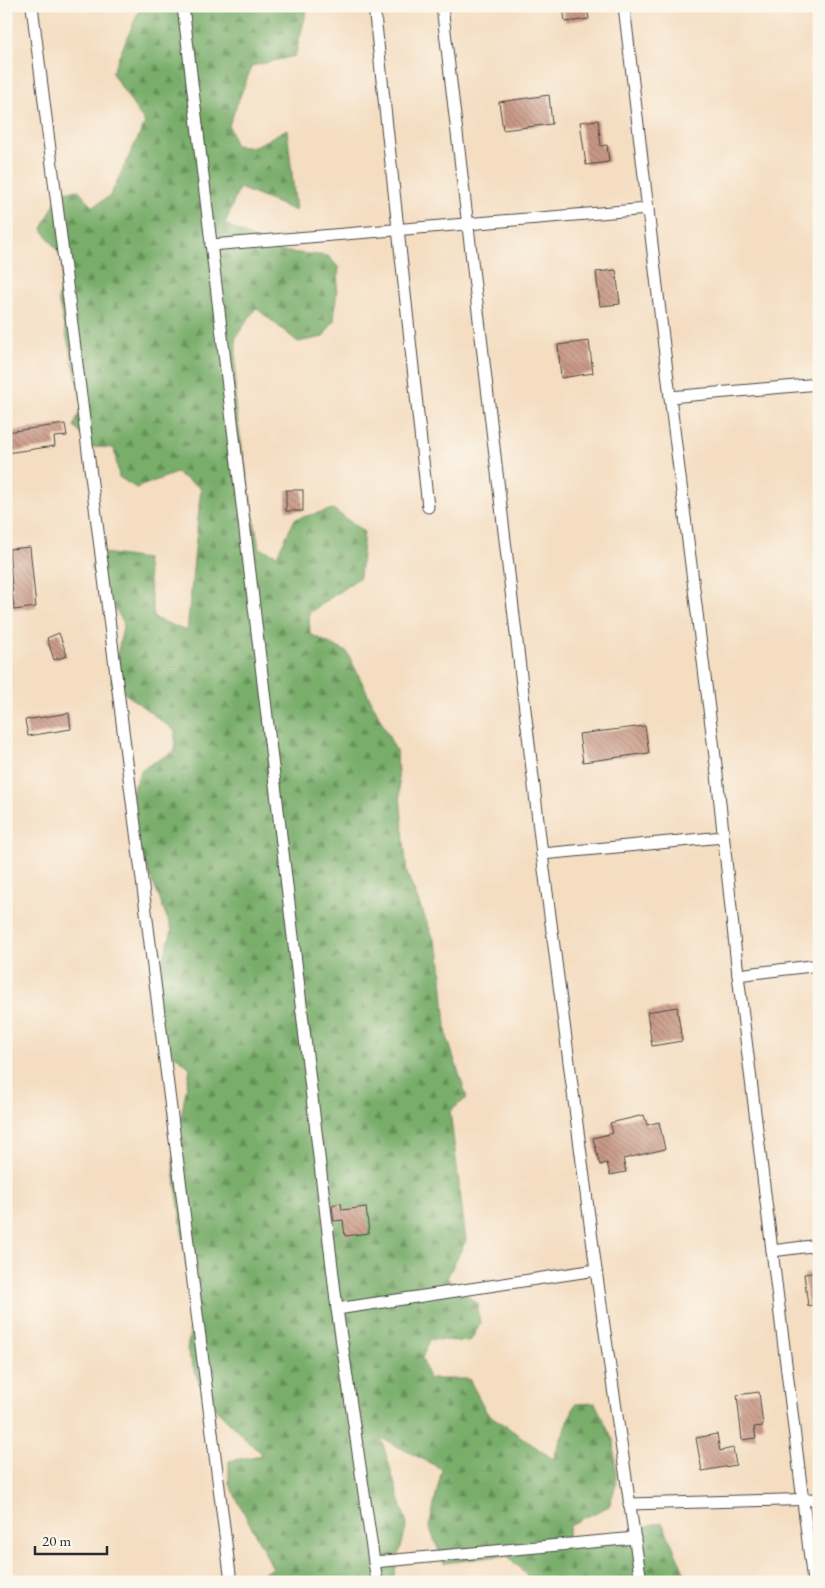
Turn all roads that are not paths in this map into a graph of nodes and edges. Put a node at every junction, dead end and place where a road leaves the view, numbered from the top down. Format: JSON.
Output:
{"nodes":[{"id":1,"x":32,"y":6,"type":"edge"},
{"id":2,"x":183,"y":6,"type":"edge"},
{"id":3,"x":374,"y":6,"type":"edge"},
{"id":4,"x":442,"y":6,"type":"edge"},
{"id":5,"x":624,"y":6,"type":"edge"},
{"id":6,"x":648,"y":210,"type":"junction"},
{"id":7,"x":467,"y":224,"type":"junction"},
{"id":8,"x":398,"y":230,"type":"junction"},
{"id":9,"x":212,"y":245,"type":"junction"},
{"id":10,"x":819,"y":384,"type":"edge"},
{"id":11,"x":670,"y":396,"type":"junction"},
{"id":12,"x":428,"y":507,"type":"dead end"},
{"id":13,"x":723,"y":837,"type":"junction"},
{"id":14,"x":542,"y":854,"type":"junction"},
{"id":15,"x":819,"y":965,"type":"edge"},
{"id":16,"x":738,"y":974,"type":"junction"},
{"id":17,"x":819,"y":1245,"type":"edge"},
{"id":18,"x":772,"y":1250,"type":"junction"},
{"id":19,"x":596,"y":1270,"type":"junction"},
{"id":20,"x":337,"y":1309,"type":"junction"},
{"id":21,"x":819,"y":1499,"type":"edge"},
{"id":22,"x":803,"y":1500,"type":"junction"},
{"id":23,"x":629,"y":1504,"type":"junction"},
{"id":24,"x":635,"y":1538,"type":"junction"},
{"id":25,"x":374,"y":1562,"type":"junction"},
{"id":26,"x":231,"y":1582,"type":"edge"},
{"id":27,"x":377,"y":1582,"type":"edge"},
{"id":28,"x":641,"y":1582,"type":"edge"},
{"id":29,"x":813,"y":1582,"type":"edge"}],
"edges":[{"from":1,"to":26,"type":"lane"},
{"from":2,"to":9,"type":"lane"},
{"from":3,"to":8,"type":"lane"},
{"from":4,"to":7,"type":"lane"},
{"from":5,"to":6,"type":"lane"},
{"from":6,"to":7,"type":"lane"},
{"from":6,"to":11,"type":"lane"},
{"from":7,"to":8,"type":"lane"},
{"from":7,"to":14,"type":"lane"},
{"from":8,"to":9,"type":"lane"},
{"from":8,"to":12,"type":"lane"},
{"from":9,"to":20,"type":"lane"},
{"from":10,"to":11,"type":"lane"},
{"from":11,"to":13,"type":"lane"},
{"from":13,"to":14,"type":"lane"},
{"from":13,"to":16,"type":"lane"},
{"from":14,"to":19,"type":"lane"},
{"from":15,"to":16,"type":"lane"},
{"from":16,"to":18,"type":"lane"},
{"from":17,"to":18,"type":"lane"},
{"from":18,"to":22,"type":"lane"},
{"from":19,"to":20,"type":"lane"},
{"from":19,"to":23,"type":"lane"},
{"from":20,"to":25,"type":"lane"},
{"from":21,"to":22,"type":"lane"},
{"from":22,"to":23,"type":"lane"},
{"from":22,"to":29,"type":"lane"},
{"from":23,"to":24,"type":"lane"},
{"from":24,"to":25,"type":"lane"},
{"from":24,"to":28,"type":"lane"},
{"from":25,"to":27,"type":"lane"}]}
